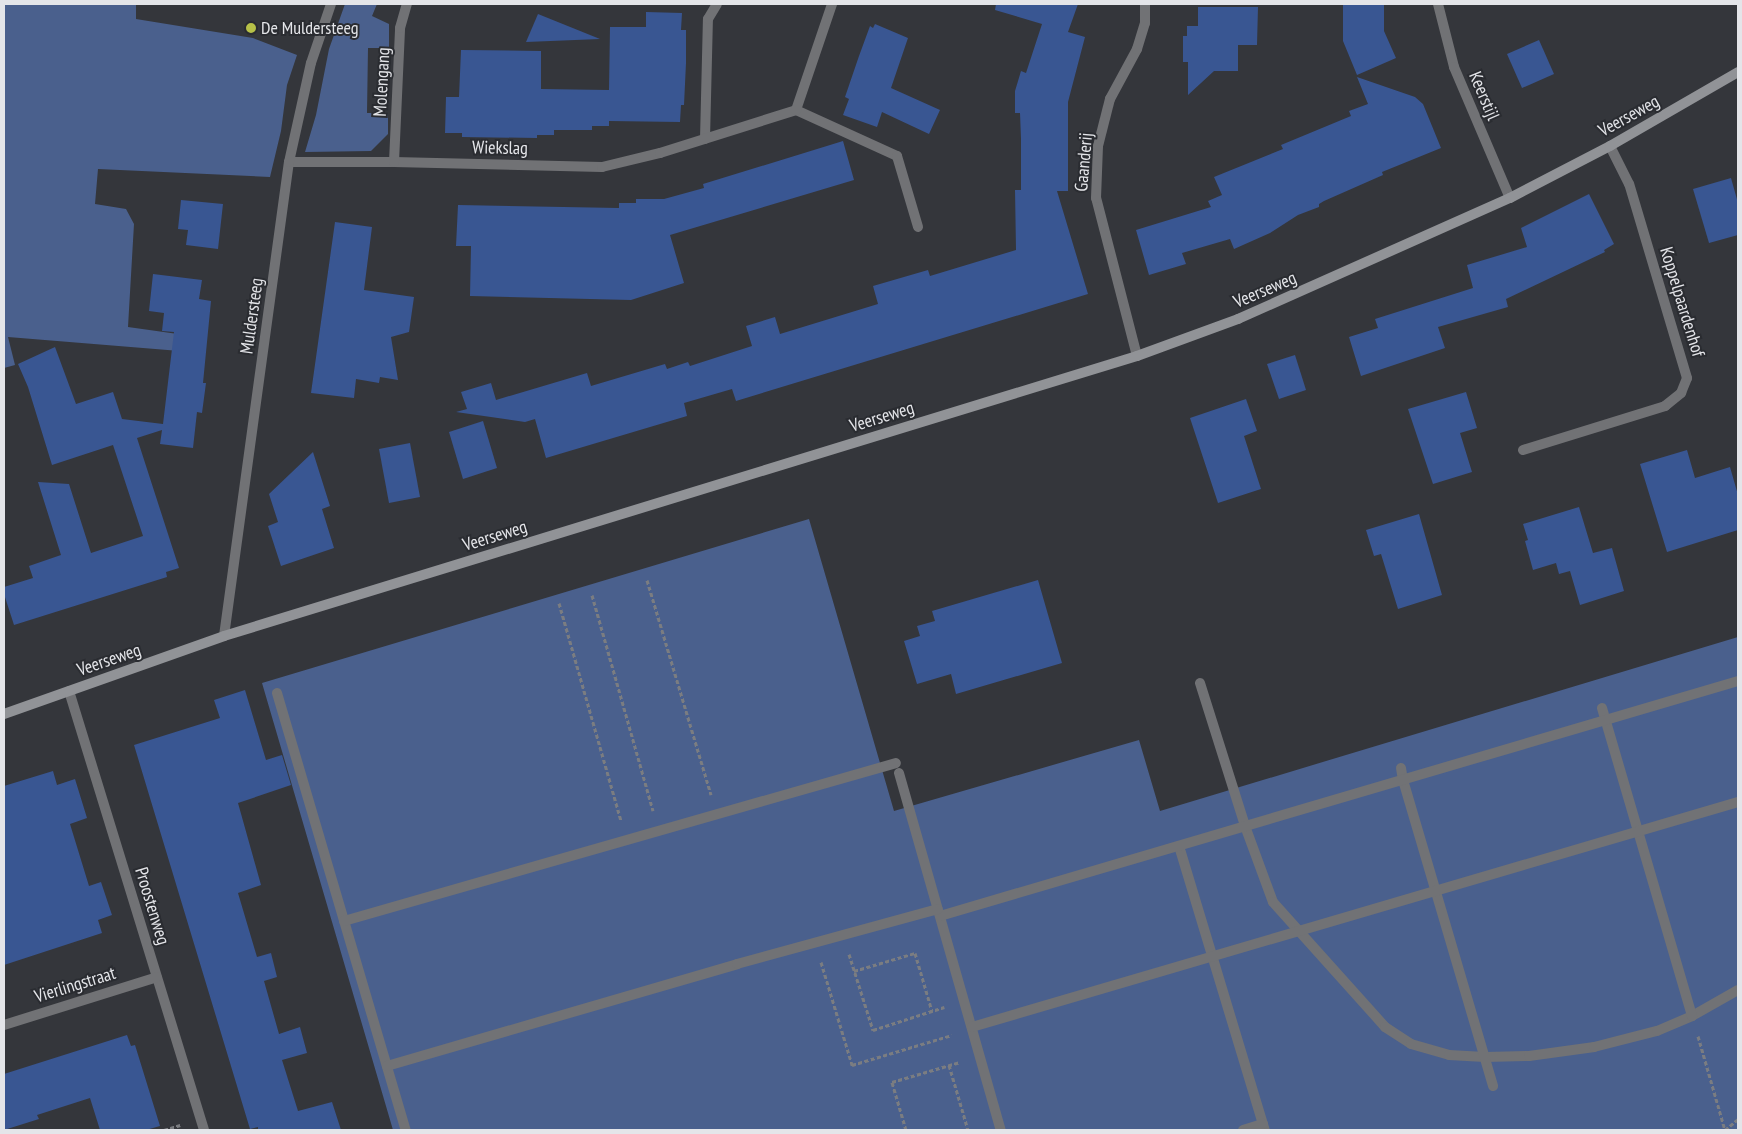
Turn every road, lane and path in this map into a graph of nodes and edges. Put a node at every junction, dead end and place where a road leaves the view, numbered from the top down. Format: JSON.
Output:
{"nodes":[{"id":1,"x":331,"y":4,"type":"edge"},
{"id":2,"x":407,"y":4,"type":"edge"},
{"id":3,"x":717,"y":4,"type":"edge"},
{"id":4,"x":832,"y":4,"type":"edge"},
{"id":5,"x":1145,"y":4,"type":"edge"},
{"id":6,"x":1438,"y":4,"type":"edge"},
{"id":7,"x":1738,"y":72,"type":"edge"},
{"id":8,"x":796,"y":110,"type":"junction"},
{"id":9,"x":705,"y":139,"type":"junction"},
{"id":10,"x":1610,"y":146,"type":"junction"},
{"id":11,"x":290,"y":162,"type":"junction"},
{"id":12,"x":394,"y":162,"type":"junction"},
{"id":13,"x":1510,"y":198,"type":"junction"},
{"id":14,"x":918,"y":226,"type":"dead end"},
{"id":15,"x":1137,"y":356,"type":"junction"},
{"id":16,"x":1523,"y":450,"type":"dead end"},
{"id":17,"x":647,"y":580,"type":"dead end"},
{"id":18,"x":592,"y":595,"type":"dead end"},
{"id":19,"x":559,"y":603,"type":"dead end"},
{"id":20,"x":224,"y":636,"type":"junction"},
{"id":21,"x":1738,"y":681,"type":"edge"},
{"id":22,"x":1200,"y":683,"type":"dead end"},
{"id":23,"x":69,"y":691,"type":"junction"},
{"id":24,"x":277,"y":693,"type":"dead end"},
{"id":25,"x":1602,"y":708,"type":"dead end"},
{"id":26,"x":4,"y":714,"type":"edge"},
{"id":27,"x":1605,"y":720,"type":"junction"},
{"id":28,"x":1401,"y":768,"type":"dead end"},
{"id":29,"x":1403,"y":780,"type":"junction"},
{"id":30,"x":1738,"y":802,"type":"edge"},
{"id":31,"x":716,"y":815,"type":"junction"},
{"id":32,"x":1244,"y":826,"type":"junction"},
{"id":33,"x":659,"y":831,"type":"junction"},
{"id":34,"x":1636,"y":832,"type":"junction"},
{"id":35,"x":627,"y":840,"type":"junction"},
{"id":36,"x":1179,"y":846,"type":"junction"},
{"id":37,"x":1437,"y":891,"type":"junction"},
{"id":38,"x":939,"y":913,"type":"junction"},
{"id":39,"x":344,"y":921,"type":"junction"},
{"id":40,"x":1300,"y":931,"type":"junction"},
{"id":41,"x":843,"y":935,"type":"junction"},
{"id":42,"x":815,"y":942,"type":"junction"},
{"id":43,"x":1213,"y":957,"type":"junction"},
{"id":44,"x":854,"y":971,"type":"junction"},
{"id":45,"x":157,"y":977,"type":"junction"},
{"id":46,"x":1738,"y":990,"type":"edge"},
{"id":47,"x":964,"y":1001,"type":"junction"},
{"id":48,"x":932,"y":1011,"type":"junction"},
{"id":49,"x":1692,"y":1016,"type":"junction"},
{"id":50,"x":4,"y":1025,"type":"edge"},
{"id":51,"x":972,"y":1028,"type":"junction"},
{"id":52,"x":1484,"y":1057,"type":"junction"},
{"id":53,"x":387,"y":1066,"type":"junction"},
{"id":54,"x":1493,"y":1086,"type":"dead end"},
{"id":55,"x":1738,"y":1119,"type":"edge"},
{"id":56,"x":1264,"y":1127,"type":"edge"},
{"id":57,"x":204,"y":1130,"type":"edge"},
{"id":58,"x":406,"y":1130,"type":"edge"},
{"id":59,"x":906,"y":1130,"type":"edge"},
{"id":60,"x":968,"y":1130,"type":"edge"},
{"id":61,"x":1000,"y":1130,"type":"edge"},
{"id":62,"x":1243,"y":1130,"type":"edge"},
{"id":63,"x":1724,"y":1130,"type":"edge"}],
"edges":[{"from":1,"to":11,"type":"street","name":"Muldersteeg"},
{"from":2,"to":12,"type":"street","name":"Molengang"},
{"from":3,"to":9,"type":"street"},
{"from":4,"to":8,"type":"street"},
{"from":5,"to":15,"type":"street","name":"Gaanderij"},
{"from":6,"to":13,"type":"street","name":"Keerstijl"},
{"from":7,"to":10,"type":"street","name":"Veerseweg"},
{"from":8,"to":9,"type":"street","name":"Wiekslag"},
{"from":8,"to":14,"type":"street"},
{"from":9,"to":12,"type":"street","name":"Wiekslag"},
{"from":10,"to":13,"type":"street","name":"Veerseweg"},
{"from":10,"to":16,"type":"street","name":"Koppelpaardenhof"},
{"from":11,"to":12,"type":"street","name":"Wiekslag"},
{"from":11,"to":20,"type":"street","name":"Muldersteeg"},
{"from":13,"to":15,"type":"street","name":"Veerseweg"},
{"from":15,"to":20,"type":"street","name":"Veerseweg"},
{"from":17,"to":31,"type":"path"},
{"from":18,"to":33,"type":"path"},
{"from":19,"to":35,"type":"path"},
{"from":20,"to":23,"type":"street","name":"Veerseweg"},
{"from":21,"to":27,"type":"street"},
{"from":22,"to":32,"type":"street"},
{"from":23,"to":26,"type":"street","name":"Veerseweg"},
{"from":23,"to":45,"type":"street","name":"Proostenweg"},
{"from":24,"to":39,"type":"street"},
{"from":25,"to":27,"type":"street"},
{"from":27,"to":29,"type":"street"},
{"from":27,"to":34,"type":"street"},
{"from":28,"to":29,"type":"street"},
{"from":29,"to":32,"type":"street"},
{"from":29,"to":37,"type":"street"},
{"from":30,"to":34,"type":"street"},
{"from":31,"to":33,"type":"street"},
{"from":31,"to":38,"type":"street"},
{"from":32,"to":36,"type":"street"},
{"from":32,"to":40,"type":"street"},
{"from":33,"to":35,"type":"street"},
{"from":34,"to":37,"type":"street"},
{"from":34,"to":49,"type":"street"},
{"from":35,"to":39,"type":"street"},
{"from":36,"to":38,"type":"street"},
{"from":36,"to":43,"type":"street"},
{"from":37,"to":40,"type":"street"},
{"from":37,"to":52,"type":"street"},
{"from":38,"to":41,"type":"street"},
{"from":38,"to":47,"type":"street"},
{"from":39,"to":53,"type":"street"},
{"from":40,"to":43,"type":"street"},
{"from":40,"to":52,"type":"street"},
{"from":41,"to":42,"type":"street"},
{"from":41,"to":44,"type":"path"},
{"from":42,"to":51,"type":"path"},
{"from":42,"to":53,"type":"street"},
{"from":43,"to":51,"type":"street"},
{"from":43,"to":56,"type":"street"},
{"from":44,"to":48,"type":"path"},
{"from":44,"to":48,"type":"path"},
{"from":45,"to":50,"type":"street","name":"Vierlingstraat"},
{"from":45,"to":57,"type":"street","name":"Proostenweg"},
{"from":46,"to":49,"type":"street"},
{"from":47,"to":48,"type":"path"},
{"from":47,"to":51,"type":"street"},
{"from":49,"to":52,"type":"street"},
{"from":49,"to":63,"type":"path"},
{"from":51,"to":61,"type":"street"},
{"from":52,"to":54,"type":"street"},
{"from":53,"to":58,"type":"street"},
{"from":55,"to":63,"type":"path"},
{"from":56,"to":62,"type":"street"},
{"from":59,"to":60,"type":"path"}]}
